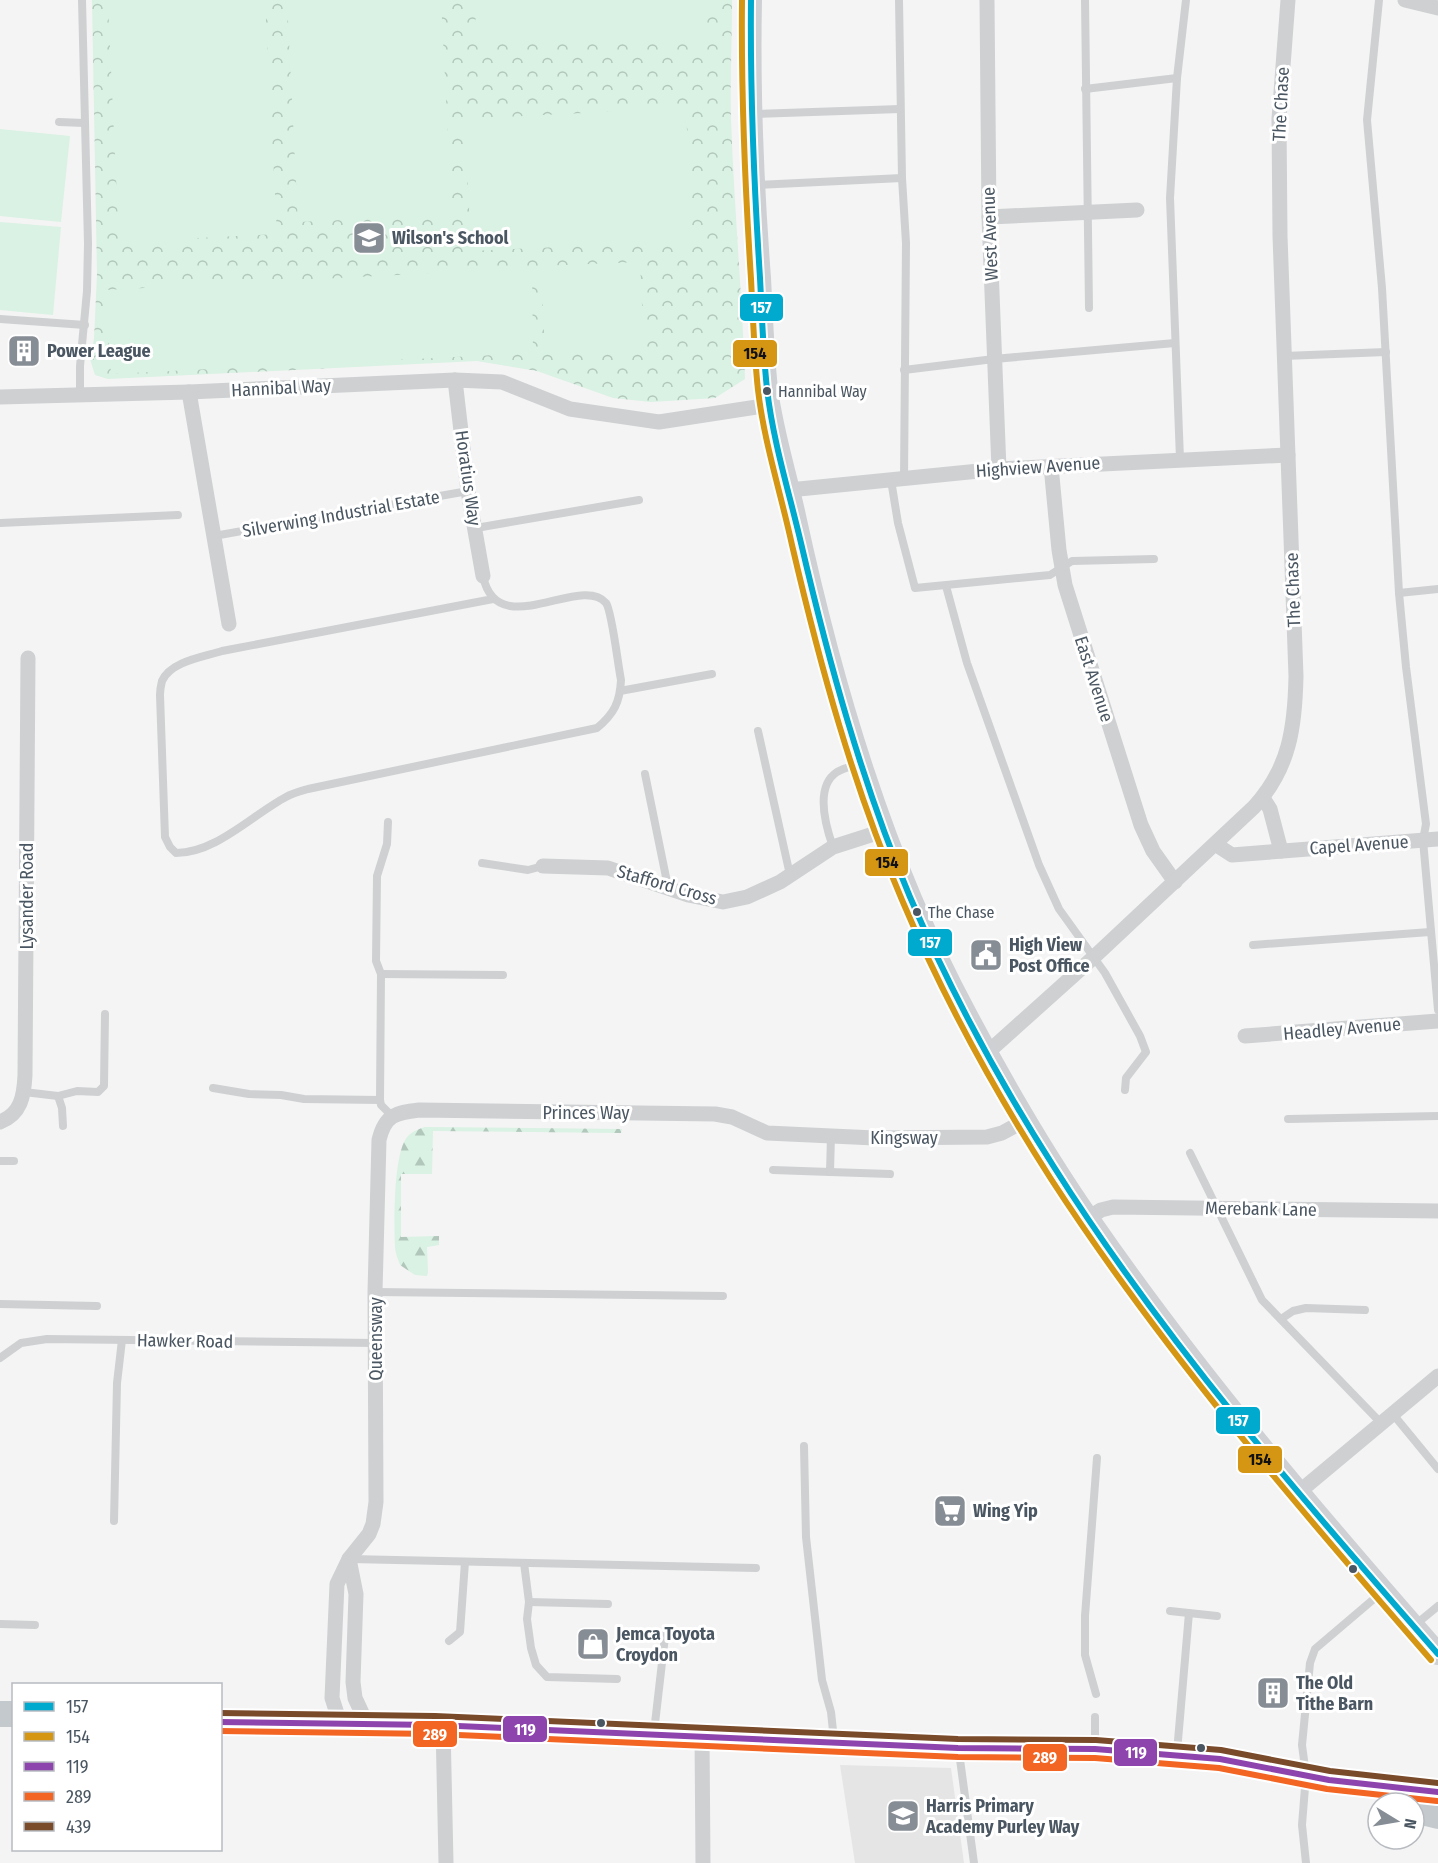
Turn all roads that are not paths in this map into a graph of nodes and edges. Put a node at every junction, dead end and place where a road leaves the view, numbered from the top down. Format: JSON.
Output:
{"nodes":[{"id":1,"x":82,"y":0,"type":"edge"},
{"id":2,"x":751,"y":0,"type":"edge"},
{"id":3,"x":899,"y":0,"type":"edge"},
{"id":4,"x":987,"y":0,"type":"edge"},
{"id":5,"x":1085,"y":0,"type":"edge"},
{"id":6,"x":1186,"y":0,"type":"edge"},
{"id":7,"x":1288,"y":0,"type":"edge"},
{"id":8,"x":1378,"y":0,"type":"edge"},
{"id":9,"x":1406,"y":0,"type":"edge"},
{"id":10,"x":1438,"y":8,"type":"edge"},
{"id":11,"x":1177,"y":78,"type":"junction"},
{"id":12,"x":1085,"y":89,"type":"junction"},
{"id":13,"x":900,"y":109,"type":"junction"},
{"id":14,"x":751,"y":114,"type":"junction"},
{"id":15,"x":59,"y":122,"type":"dead end"},
{"id":16,"x":84,"y":123,"type":"junction"},
{"id":17,"x":902,"y":178,"type":"junction"},
{"id":18,"x":754,"y":185,"type":"junction"},
{"id":19,"x":1137,"y":210,"type":"dead end"},
{"id":20,"x":1086,"y":212,"type":"junction"},
{"id":21,"x":989,"y":217,"type":"junction"},
{"id":22,"x":1089,"y":308,"type":"dead end"},
{"id":23,"x":0,"y":319,"type":"edge"},
{"id":24,"x":85,"y":324,"type":"junction"},
{"id":25,"x":1176,"y":343,"type":"junction"},
{"id":26,"x":1386,"y":352,"type":"junction"},
{"id":27,"x":1284,"y":356,"type":"junction"},
{"id":28,"x":994,"y":359,"type":"junction"},
{"id":29,"x":904,"y":370,"type":"junction"},
{"id":30,"x":455,"y":380,"type":"junction"},
{"id":31,"x":189,"y":392,"type":"junction"},
{"id":32,"x":81,"y":394,"type":"junction"},
{"id":33,"x":0,"y":397,"type":"edge"},
{"id":34,"x":770,"y":405,"type":"junction"},
{"id":35,"x":1288,"y":455,"type":"junction"},
{"id":36,"x":1180,"y":459,"type":"junction"},
{"id":37,"x":1051,"y":466,"type":"junction"},
{"id":38,"x":999,"y":469,"type":"junction"},
{"id":39,"x":898,"y":480,"type":"junction"},
{"id":40,"x":789,"y":490,"type":"junction"},
{"id":41,"x":468,"y":491,"type":"junction"},
{"id":42,"x":639,"y":500,"type":"dead end"},
{"id":43,"x":178,"y":515,"type":"dead end"},
{"id":44,"x":0,"y":523,"type":"edge"},
{"id":45,"x":476,"y":528,"type":"junction"},
{"id":46,"x":214,"y":536,"type":"junction"},
{"id":47,"x":1154,"y":559,"type":"dead end"},
{"id":48,"x":1061,"y":569,"type":"junction"},
{"id":49,"x":483,"y":576,"type":"joint"},
{"id":50,"x":946,"y":585,"type":"junction"},
{"id":51,"x":1438,"y":589,"type":"edge"},
{"id":52,"x":1398,"y":593,"type":"junction"},
{"id":53,"x":493,"y":599,"type":"junction"},
{"id":54,"x":229,"y":624,"type":"dead end"},
{"id":55,"x":28,"y":658,"type":"dead end"},
{"id":56,"x":712,"y":674,"type":"dead end"},
{"id":57,"x":620,"y":691,"type":"junction"},
{"id":58,"x":758,"y":731,"type":"dead end"},
{"id":59,"x":861,"y":764,"type":"junction"},
{"id":60,"x":645,"y":774,"type":"dead end"},
{"id":61,"x":1263,"y":798,"type":"junction"},
{"id":62,"x":388,"y":822,"type":"dead end"},
{"id":63,"x":883,"y":831,"type":"junction"},
{"id":64,"x":1431,"y":839,"type":"edge"},
{"id":65,"x":1215,"y":844,"type":"junction"},
{"id":66,"x":833,"y":847,"type":"junction"},
{"id":67,"x":1281,"y":851,"type":"junction"},
{"id":68,"x":482,"y":863,"type":"dead end"},
{"id":69,"x":543,"y":866,"type":"joint"},
{"id":70,"x":790,"y":875,"type":"junction"},
{"id":71,"x":1175,"y":882,"type":"junction"},
{"id":72,"x":668,"y":888,"type":"junction"},
{"id":73,"x":1430,"y":932,"type":"junction"},
{"id":74,"x":1253,"y":945,"type":"dead end"},
{"id":75,"x":1094,"y":957,"type":"junction"},
{"id":76,"x":381,"y":974,"type":"junction"},
{"id":77,"x":503,"y":975,"type":"dead end"},
{"id":78,"x":1438,"y":1010,"type":"edge"},
{"id":79,"x":105,"y":1014,"type":"dead end"},
{"id":80,"x":1438,"y":1021,"type":"edge"},
{"id":81,"x":1245,"y":1036,"type":"dead end"},
{"id":82,"x":987,"y":1053,"type":"junction"},
{"id":83,"x":213,"y":1088,"type":"dead end"},
{"id":84,"x":1125,"y":1090,"type":"dead end"},
{"id":85,"x":24,"y":1092,"type":"junction"},
{"id":86,"x":58,"y":1096,"type":"junction"},
{"id":87,"x":380,"y":1100,"type":"junction"},
{"id":88,"x":392,"y":1116,"type":"junction"},
{"id":89,"x":1438,"y":1116,"type":"edge"},
{"id":90,"x":1288,"y":1119,"type":"dead end"},
{"id":91,"x":1026,"y":1120,"type":"junction"},
{"id":92,"x":0,"y":1122,"type":"edge"},
{"id":93,"x":63,"y":1126,"type":"dead end"},
{"id":94,"x":778,"y":1135,"type":"joint"},
{"id":95,"x":831,"y":1136,"type":"junction"},
{"id":96,"x":1190,"y":1153,"type":"dead end"},
{"id":97,"x":0,"y":1161,"type":"edge"},
{"id":98,"x":14,"y":1161,"type":"dead end"},
{"id":99,"x":773,"y":1170,"type":"dead end"},
{"id":100,"x":830,"y":1172,"type":"junction"},
{"id":101,"x":890,"y":1174,"type":"dead end"},
{"id":102,"x":1216,"y":1209,"type":"junction"},
{"id":103,"x":1438,"y":1211,"type":"edge"},
{"id":104,"x":1088,"y":1218,"type":"junction"},
{"id":105,"x":375,"y":1292,"type":"junction"},
{"id":106,"x":723,"y":1296,"type":"dead end"},
{"id":107,"x":0,"y":1304,"type":"edge"},
{"id":108,"x":97,"y":1306,"type":"dead end"},
{"id":109,"x":1365,"y":1310,"type":"dead end"},
{"id":110,"x":1281,"y":1319,"type":"junction"},
{"id":111,"x":122,"y":1340,"type":"junction"},
{"id":112,"x":375,"y":1343,"type":"junction"},
{"id":113,"x":0,"y":1358,"type":"edge"},
{"id":114,"x":1438,"y":1376,"type":"edge"},
{"id":115,"x":1387,"y":1418,"type":"junction"},
{"id":116,"x":804,"y":1446,"type":"dead end"},
{"id":117,"x":1097,"y":1458,"type":"dead end"},
{"id":118,"x":1438,"y":1469,"type":"edge"},
{"id":119,"x":1299,"y":1492,"type":"junction"},
{"id":120,"x":114,"y":1521,"type":"dead end"},
{"id":121,"x":349,"y":1559,"type":"junction"},
{"id":122,"x":465,"y":1562,"type":"junction"},
{"id":123,"x":524,"y":1563,"type":"junction"},
{"id":124,"x":756,"y":1568,"type":"dead end"},
{"id":125,"x":1383,"y":1591,"type":"junction"},
{"id":126,"x":529,"y":1602,"type":"junction"},
{"id":127,"x":608,"y":1604,"type":"dead end"},
{"id":128,"x":1438,"y":1606,"type":"edge"},
{"id":129,"x":1170,"y":1611,"type":"dead end"},
{"id":130,"x":1189,"y":1613,"type":"junction"},
{"id":131,"x":1217,"y":1616,"type":"dead end"},
{"id":132,"x":0,"y":1624,"type":"edge"},
{"id":133,"x":36,"y":1625,"type":"dead end"},
{"id":134,"x":1414,"y":1626,"type":"junction"},
{"id":135,"x":666,"y":1628,"type":"dead end"},
{"id":136,"x":448,"y":1641,"type":"dead end"},
{"id":137,"x":1438,"y":1654,"type":"edge"},
{"id":138,"x":617,"y":1679,"type":"dead end"},
{"id":139,"x":1096,"y":1694,"type":"dead end"},
{"id":140,"x":1095,"y":1717,"type":"dead end"},
{"id":141,"x":222,"y":1722,"type":"edge"},
{"id":142,"x":340,"y":1723,"type":"junction"},
{"id":143,"x":367,"y":1724,"type":"junction"},
{"id":144,"x":443,"y":1725,"type":"junction"},
{"id":145,"x":654,"y":1734,"type":"junction"},
{"id":146,"x":702,"y":1736,"type":"junction"},
{"id":147,"x":834,"y":1742,"type":"junction"},
{"id":148,"x":958,"y":1748,"type":"junction"},
{"id":149,"x":1095,"y":1749,"type":"junction"},
{"id":150,"x":1177,"y":1756,"type":"junction"},
{"id":151,"x":1318,"y":1778,"type":"junction"},
{"id":152,"x":1438,"y":1792,"type":"edge"},
{"id":153,"x":1366,"y":1794,"type":"edge"},
{"id":154,"x":446,"y":1863,"type":"edge"},
{"id":155,"x":703,"y":1863,"type":"edge"},
{"id":156,"x":974,"y":1863,"type":"edge"},
{"id":157,"x":1306,"y":1863,"type":"edge"}],
"edges":[{"from":1,"to":16,"type":"lane"},
{"from":2,"to":14,"type":"main road"},
{"from":3,"to":13,"type":"lane"},
{"from":4,"to":21,"type":"street","name":"West Avenue"},
{"from":5,"to":12,"type":"lane"},
{"from":6,"to":11,"type":"lane"},
{"from":7,"to":27,"type":"street","name":"The Chase"},
{"from":8,"to":26,"type":"lane"},
{"from":9,"to":10,"type":"street"},
{"from":11,"to":12,"type":"lane"},
{"from":11,"to":25,"type":"lane"},
{"from":12,"to":20,"type":"lane"},
{"from":13,"to":14,"type":"lane"},
{"from":13,"to":17,"type":"lane"},
{"from":14,"to":18,"type":"main road"},
{"from":15,"to":16,"type":"lane"},
{"from":16,"to":24,"type":"lane"},
{"from":17,"to":18,"type":"lane"},
{"from":17,"to":29,"type":"lane"},
{"from":18,"to":34,"type":"main road"},
{"from":19,"to":20,"type":"street"},
{"from":20,"to":21,"type":"street"},
{"from":20,"to":22,"type":"lane"},
{"from":21,"to":28,"type":"street","name":"West Avenue"},
{"from":23,"to":24,"type":"lane"},
{"from":24,"to":32,"type":"lane"},
{"from":25,"to":28,"type":"lane"},
{"from":25,"to":36,"type":"lane"},
{"from":26,"to":27,"type":"lane"},
{"from":26,"to":52,"type":"lane"},
{"from":27,"to":35,"type":"street","name":"The Chase"},
{"from":28,"to":29,"type":"lane"},
{"from":28,"to":38,"type":"street","name":"West Avenue"},
{"from":29,"to":39,"type":"lane"},
{"from":30,"to":31,"type":"street","name":"Hannibal Way"},
{"from":30,"to":34,"type":"street","name":"Hannibal Way"},
{"from":30,"to":41,"type":"street","name":"Horatius Way"},
{"from":31,"to":32,"type":"street","name":"Hannibal Way"},
{"from":31,"to":46,"type":"street"},
{"from":32,"to":33,"type":"street","name":"Hannibal Way"},
{"from":34,"to":40,"type":"main road"},
{"from":35,"to":36,"type":"street","name":"Highview Avenue"},
{"from":35,"to":61,"type":"street","name":"The Chase"},
{"from":36,"to":37,"type":"street","name":"Highview Avenue"},
{"from":37,"to":38,"type":"street","name":"Highview Avenue"},
{"from":37,"to":48,"type":"street","name":"East Avenue"},
{"from":38,"to":39,"type":"street","name":"Highview Avenue"},
{"from":39,"to":40,"type":"street","name":"Highview Avenue"},
{"from":39,"to":50,"type":"lane"},
{"from":40,"to":59,"type":"main road"},
{"from":41,"to":45,"type":"street","name":"Horatius Way"},
{"from":41,"to":46,"type":"lane","name":"Silverwing Industrial Estate"},
{"from":42,"to":45,"type":"lane"},
{"from":43,"to":44,"type":"lane"},
{"from":45,"to":49,"type":"street","name":"Horatius Way"},
{"from":46,"to":54,"type":"street"},
{"from":47,"to":48,"type":"lane"},
{"from":48,"to":50,"type":"lane"},
{"from":48,"to":71,"type":"street","name":"East Avenue"},
{"from":49,"to":53,"type":"lane"},
{"from":50,"to":75,"type":"lane"},
{"from":51,"to":52,"type":"lane"},
{"from":52,"to":64,"type":"lane"},
{"from":53,"to":57,"type":"lane"},
{"from":53,"to":57,"type":"lane"},
{"from":55,"to":85,"type":"street","name":"Lysander Road"},
{"from":56,"to":57,"type":"lane"},
{"from":58,"to":70,"type":"lane"},
{"from":59,"to":63,"type":"main road"},
{"from":59,"to":66,"type":"lane"},
{"from":60,"to":72,"type":"lane"},
{"from":61,"to":65,"type":"street","name":"The Chase"},
{"from":61,"to":67,"type":"street"},
{"from":62,"to":76,"type":"lane"},
{"from":63,"to":66,"type":"street","name":"Stafford Cross"},
{"from":63,"to":82,"type":"main road"},
{"from":64,"to":67,"type":"street","name":"Capel Avenue"},
{"from":64,"to":73,"type":"lane"},
{"from":65,"to":67,"type":"street","name":"Capel Avenue"},
{"from":65,"to":71,"type":"street","name":"The Chase"},
{"from":66,"to":70,"type":"street","name":"Stafford Cross"},
{"from":68,"to":69,"type":"lane"},
{"from":69,"to":72,"type":"street","name":"Stafford Cross"},
{"from":70,"to":72,"type":"street","name":"Stafford Cross"},
{"from":71,"to":75,"type":"street","name":"The Chase"},
{"from":73,"to":74,"type":"lane"},
{"from":73,"to":78,"type":"lane"},
{"from":75,"to":82,"type":"street","name":"The Chase"},
{"from":75,"to":84,"type":"lane"},
{"from":76,"to":77,"type":"lane"},
{"from":76,"to":87,"type":"lane"},
{"from":79,"to":86,"type":"lane"},
{"from":80,"to":81,"type":"street","name":"Headley Avenue"},
{"from":82,"to":91,"type":"main road"},
{"from":83,"to":87,"type":"lane"},
{"from":85,"to":86,"type":"lane"},
{"from":85,"to":92,"type":"street","name":"Lysander Road"},
{"from":86,"to":93,"type":"lane"},
{"from":87,"to":88,"type":"lane"},
{"from":88,"to":94,"type":"street","name":"Princes Way"},
{"from":88,"to":105,"type":"street","name":"Queensway"},
{"from":89,"to":90,"type":"lane"},
{"from":91,"to":95,"type":"street","name":"Kingsway"},
{"from":91,"to":104,"type":"main road"},
{"from":94,"to":95,"type":"street","name":"Kingsway"},
{"from":95,"to":100,"type":"lane"},
{"from":96,"to":102,"type":"lane"},
{"from":97,"to":98,"type":"lane"},
{"from":99,"to":100,"type":"lane"},
{"from":100,"to":101,"type":"lane"},
{"from":102,"to":103,"type":"street","name":"Merebank Lane"},
{"from":102,"to":104,"type":"street","name":"Merebank Lane"},
{"from":102,"to":110,"type":"lane"},
{"from":104,"to":119,"type":"main road"},
{"from":105,"to":106,"type":"lane"},
{"from":105,"to":112,"type":"street","name":"Queensway"},
{"from":107,"to":108,"type":"lane"},
{"from":109,"to":110,"type":"lane"},
{"from":110,"to":115,"type":"lane"},
{"from":111,"to":112,"type":"lane","name":"Hawker Road"},
{"from":111,"to":113,"type":"lane","name":"Hawker Road"},
{"from":111,"to":120,"type":"lane"},
{"from":112,"to":121,"type":"street","name":"Queensway"},
{"from":114,"to":115,"type":"street"},
{"from":115,"to":118,"type":"lane"},
{"from":115,"to":119,"type":"street"},
{"from":116,"to":147,"type":"lane"},
{"from":117,"to":139,"type":"lane"},
{"from":119,"to":125,"type":"main road"},
{"from":121,"to":122,"type":"lane"},
{"from":121,"to":142,"type":"street","name":"Queensway"},
{"from":121,"to":143,"type":"street"},
{"from":122,"to":123,"type":"lane"},
{"from":122,"to":136,"type":"lane"},
{"from":123,"to":124,"type":"lane"},
{"from":123,"to":126,"type":"lane"},
{"from":125,"to":134,"type":"main road"},
{"from":125,"to":151,"type":"lane"},
{"from":126,"to":127,"type":"lane"},
{"from":126,"to":138,"type":"lane"},
{"from":128,"to":134,"type":"lane"},
{"from":129,"to":130,"type":"lane"},
{"from":130,"to":131,"type":"lane"},
{"from":130,"to":150,"type":"lane"},
{"from":132,"to":133,"type":"lane"},
{"from":134,"to":137,"type":"main road"},
{"from":135,"to":145,"type":"lane"},
{"from":140,"to":149,"type":"lane"},
{"from":141,"to":142,"type":"highway"},
{"from":142,"to":143,"type":"highway"},
{"from":143,"to":144,"type":"highway"},
{"from":144,"to":145,"type":"highway"},
{"from":144,"to":154,"type":"street"},
{"from":145,"to":146,"type":"highway"},
{"from":146,"to":147,"type":"highway"},
{"from":146,"to":155,"type":"street"},
{"from":147,"to":148,"type":"highway"},
{"from":148,"to":149,"type":"highway"},
{"from":148,"to":156,"type":"lane"},
{"from":149,"to":150,"type":"highway"},
{"from":150,"to":151,"type":"highway"},
{"from":151,"to":152,"type":"highway"},
{"from":151,"to":153,"type":"highway"},
{"from":151,"to":157,"type":"lane"}]}
